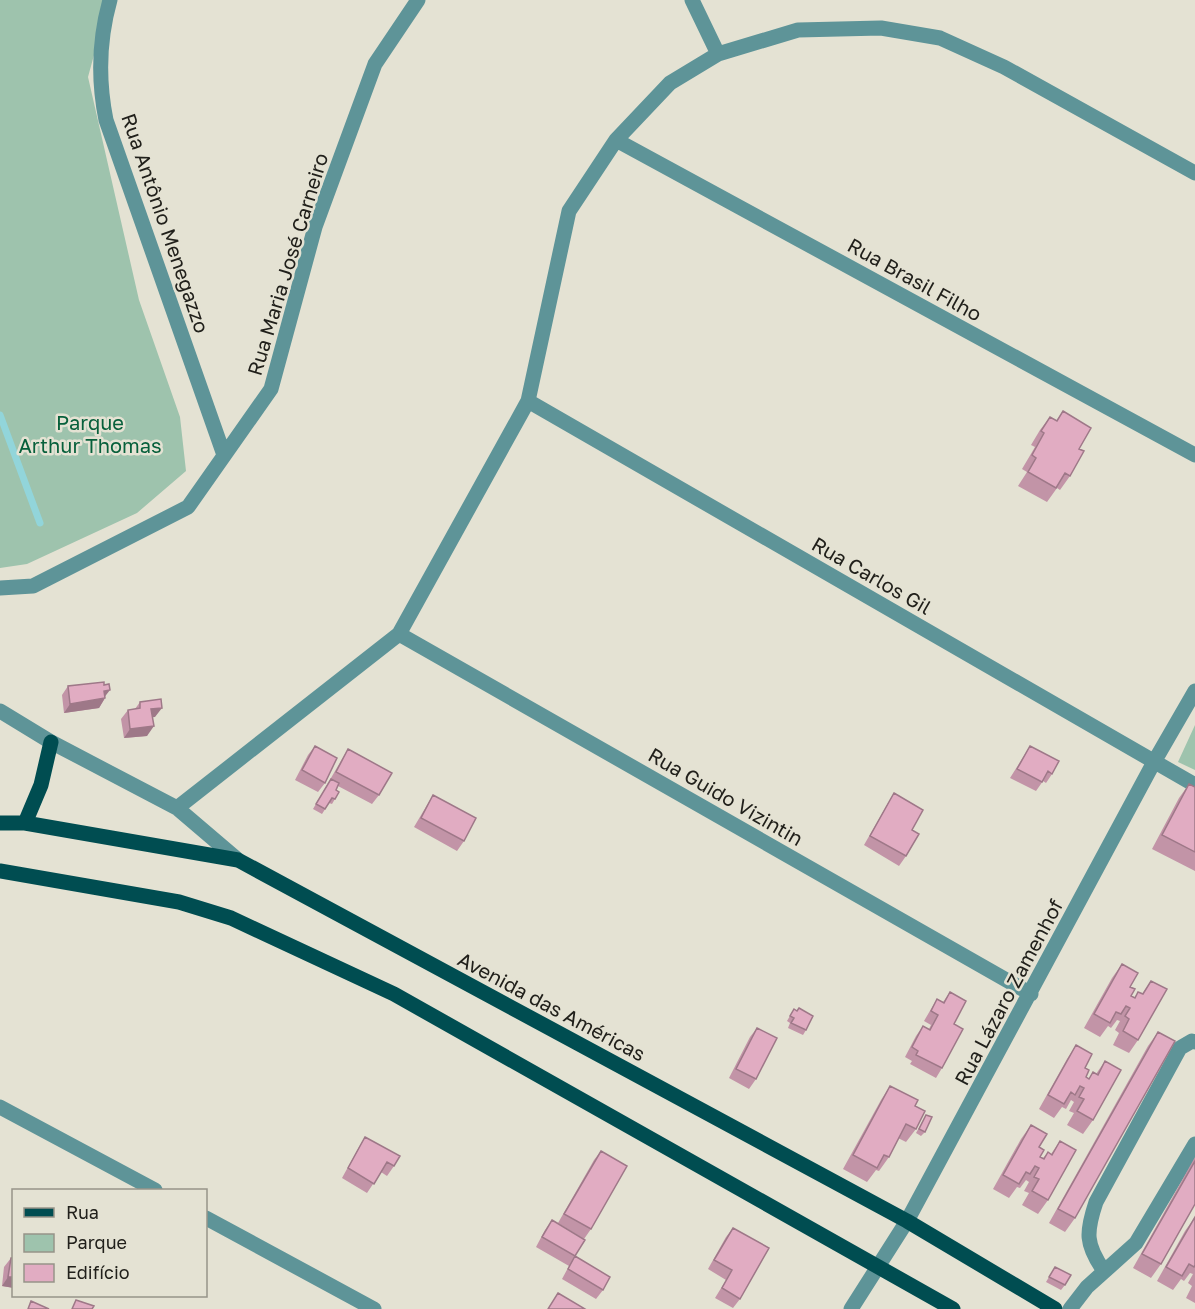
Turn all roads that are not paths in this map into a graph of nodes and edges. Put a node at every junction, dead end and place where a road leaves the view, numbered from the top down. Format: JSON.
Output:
{"nodes":[{"id":1,"x":110,"y":0,"type":"edge"},
{"id":2,"x":418,"y":0,"type":"edge"},
{"id":3,"x":692,"y":0,"type":"edge"},
{"id":4,"x":718,"y":54,"type":"junction"},
{"id":5,"x":616,"y":140,"type":"junction"},
{"id":6,"x":1195,"y":173,"type":"edge"},
{"id":7,"x":528,"y":401,"type":"junction"},
{"id":8,"x":224,"y":455,"type":"junction"},
{"id":9,"x":1195,"y":455,"type":"edge"},
{"id":10,"x":0,"y":588,"type":"edge"},
{"id":11,"x":399,"y":634,"type":"junction"},
{"id":12,"x":1195,"y":691,"type":"edge"},
{"id":13,"x":0,"y":711,"type":"edge"},
{"id":14,"x":51,"y":742,"type":"junction"},
{"id":15,"x":1154,"y":762,"type":"junction"},
{"id":16,"x":1195,"y":785,"type":"edge"},
{"id":17,"x":177,"y":808,"type":"junction"},
{"id":18,"x":0,"y":823,"type":"edge"},
{"id":19,"x":25,"y":823,"type":"junction"},
{"id":20,"x":238,"y":860,"type":"junction"},
{"id":21,"x":0,"y":871,"type":"edge"},
{"id":22,"x":1031,"y":994,"type":"junction"},
{"id":23,"x":1195,"y":1042,"type":"edge"},
{"id":24,"x":0,"y":1107,"type":"edge"},
{"id":25,"x":1195,"y":1144,"type":"edge"},
{"id":26,"x":151,"y":1189,"type":"edge"},
{"id":27,"x":207,"y":1219,"type":"edge"},
{"id":28,"x":907,"y":1221,"type":"junction"},
{"id":29,"x":880,"y":1266,"type":"junction"},
{"id":30,"x":1104,"y":1271,"type":"junction"},
{"id":31,"x":374,"y":1309,"type":"edge"},
{"id":32,"x":851,"y":1309,"type":"edge"},
{"id":33,"x":953,"y":1309,"type":"edge"},
{"id":34,"x":1055,"y":1309,"type":"edge"},
{"id":35,"x":1070,"y":1309,"type":"edge"}],
"edges":[{"from":1,"to":8,"type":"street","name":"Rua Antônio Menegazzo"},
{"from":2,"to":8,"type":"street","name":"Rua Maria José Carneiro"},
{"from":3,"to":4,"type":"street"},
{"from":4,"to":5,"type":"street"},
{"from":4,"to":6,"type":"street"},
{"from":5,"to":7,"type":"street"},
{"from":5,"to":9,"type":"street","name":"Rua Brasil Filho"},
{"from":7,"to":11,"type":"street"},
{"from":7,"to":15,"type":"street","name":"Rua Carlos Gil"},
{"from":8,"to":10,"type":"street","name":"Rua Maria José Carneiro"},
{"from":11,"to":17,"type":"street"},
{"from":11,"to":22,"type":"street","name":"Rua Guido Vizintin"},
{"from":12,"to":15,"type":"street","name":"Rua Lázaro Zamenhof"},
{"from":13,"to":14,"type":"street"},
{"from":14,"to":17,"type":"street"},
{"from":14,"to":19,"type":"main road"},
{"from":15,"to":16,"type":"street","name":"Rua Carlos Gil"},
{"from":15,"to":22,"type":"street","name":"Rua Lázaro Zamenhof"},
{"from":17,"to":20,"type":"street"},
{"from":18,"to":19,"type":"main road","name":"Avenida das Américas"},
{"from":19,"to":20,"type":"main road","name":"Avenida das Américas"},
{"from":20,"to":28,"type":"main road","name":"Avenida das Américas"},
{"from":21,"to":29,"type":"main road"},
{"from":22,"to":28,"type":"street","name":"Rua Lázaro Zamenhof"},
{"from":23,"to":30,"type":"street"},
{"from":24,"to":26,"type":"street"},
{"from":25,"to":30,"type":"street"},
{"from":27,"to":31,"type":"street"},
{"from":28,"to":29,"type":"street","name":"Rua Lázaro Zamenhof"},
{"from":28,"to":34,"type":"main road","name":"Avenida das Américas"},
{"from":29,"to":32,"type":"street","name":"Rua Lázaro Zamenhof"},
{"from":29,"to":33,"type":"main road"},
{"from":30,"to":35,"type":"street"}]}
